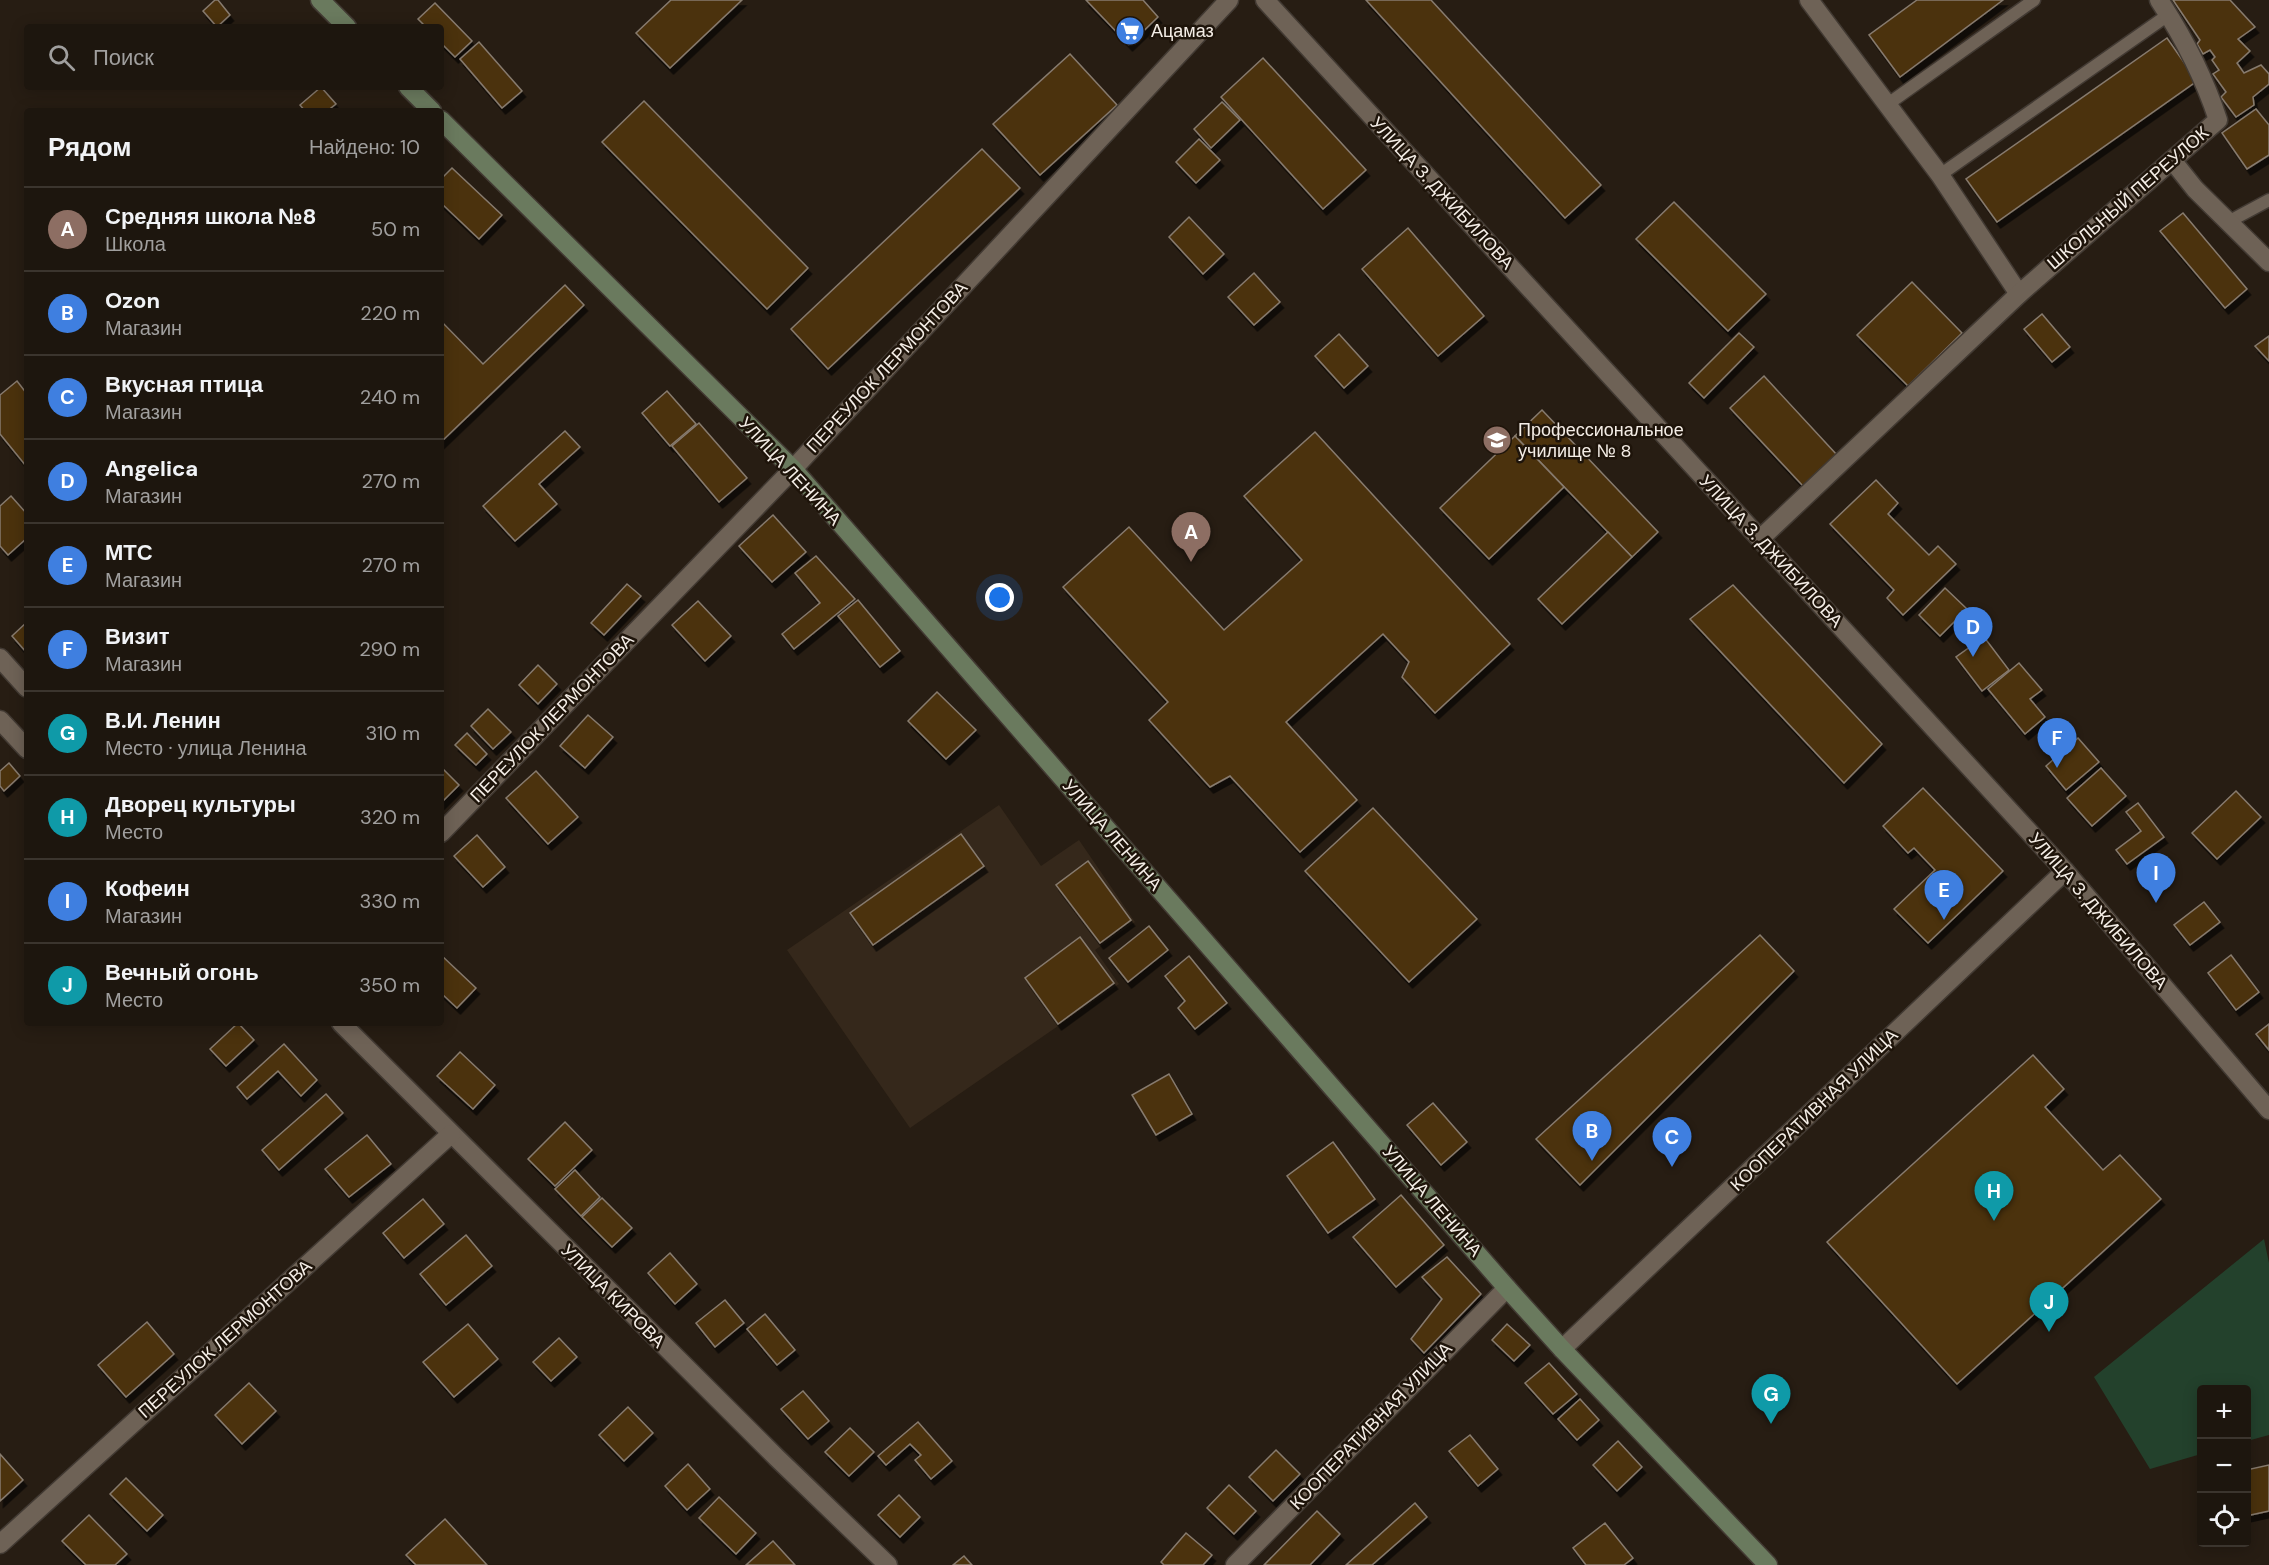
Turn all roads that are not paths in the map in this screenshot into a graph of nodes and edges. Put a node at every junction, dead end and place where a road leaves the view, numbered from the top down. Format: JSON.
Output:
{"nodes":[{"id":1,"x":320,"y":0,"type":"edge"},
{"id":2,"x":1228,"y":0,"type":"edge"},
{"id":3,"x":1265,"y":0,"type":"edge"},
{"id":4,"x":1809,"y":0,"type":"edge"},
{"id":5,"x":2034,"y":0,"type":"edge"},
{"id":6,"x":2164,"y":7,"type":"edge"},
{"id":7,"x":345,"y":24,"type":"edge"},
{"id":8,"x":411,"y":90,"type":"edge"},
{"id":9,"x":1888,"y":104,"type":"junction"},
{"id":10,"x":429,"y":108,"type":"edge"},
{"id":11,"x":444,"y":123,"type":"edge"},
{"id":12,"x":2172,"y":160,"type":"junction"},
{"id":13,"x":1940,"y":175,"type":"junction"},
{"id":14,"x":2269,"y":201,"type":"edge"},
{"id":15,"x":2228,"y":222,"type":"junction"},
{"id":16,"x":2269,"y":262,"type":"edge"},
{"id":17,"x":2019,"y":294,"type":"junction"},
{"id":18,"x":793,"y":469,"type":"junction"},
{"id":19,"x":1760,"y":539,"type":"junction"},
{"id":20,"x":0,"y":658,"type":"edge"},
{"id":21,"x":24,"y":685,"type":"edge"},
{"id":22,"x":0,"y":720,"type":"edge"},
{"id":23,"x":24,"y":747,"type":"edge"},
{"id":24,"x":444,"y":829,"type":"edge"},
{"id":25,"x":2065,"y":871,"type":"junction"},
{"id":26,"x":344,"y":1026,"type":"edge"},
{"id":27,"x":2269,"y":1110,"type":"edge"},
{"id":28,"x":451,"y":1134,"type":"junction"},
{"id":29,"x":1507,"y":1288,"type":"junction"},
{"id":30,"x":1562,"y":1349,"type":"junction"},
{"id":31,"x":0,"y":1544,"type":"edge"},
{"id":32,"x":888,"y":1565,"type":"edge"},
{"id":33,"x":1235,"y":1565,"type":"edge"},
{"id":34,"x":1768,"y":1565,"type":"edge"}],
"edges":[{"from":1,"to":7,"type":"street"},
{"from":2,"to":18,"type":"street","name":"ПЕРЕУЛОК ЛЕРМОНТОВА"},
{"from":3,"to":19,"type":"street","name":"УЛИЦА З. ДЖИБИЛОВА"},
{"from":4,"to":9,"type":"street"},
{"from":5,"to":9,"type":"lane"},
{"from":6,"to":12,"type":"street","name":"ШКОЛЬНЫЙ ПЕРЕУЛОК"},
{"from":6,"to":13,"type":"lane"},
{"from":8,"to":10,"type":"street"},
{"from":9,"to":13,"type":"street"},
{"from":11,"to":18,"type":"street","name":"УЛИЦА ЛЕНИНА"},
{"from":12,"to":15,"type":"street"},
{"from":12,"to":17,"type":"street","name":"ШКОЛЬНЫЙ ПЕРЕУЛОК"},
{"from":13,"to":17,"type":"street"},
{"from":14,"to":15,"type":"lane"},
{"from":15,"to":16,"type":"street"},
{"from":17,"to":19,"type":"street","name":"ШКОЛЬНЫЙ ПЕРЕУЛОК"},
{"from":18,"to":24,"type":"street","name":"ПЕРЕУЛОК ЛЕРМОНТОВА"},
{"from":18,"to":29,"type":"street","name":"УЛИЦА ЛЕНИНА"},
{"from":19,"to":25,"type":"street","name":"УЛИЦА З. ДЖИБИЛОВА"},
{"from":20,"to":21,"type":"street"},
{"from":22,"to":23,"type":"street"},
{"from":25,"to":27,"type":"street","name":"УЛИЦА З. ДЖИБИЛОВА"},
{"from":25,"to":30,"type":"street","name":"КООПЕРАТИВНАЯ УЛИЦА"},
{"from":26,"to":28,"type":"street","name":"УЛИЦА КИРОВА"},
{"from":28,"to":31,"type":"street","name":"ПЕРЕУЛОК ЛЕРМОНТОВА"},
{"from":28,"to":32,"type":"street","name":"УЛИЦА КИРОВА"},
{"from":29,"to":30,"type":"street","name":"УЛИЦА ЛЕНИНА"},
{"from":29,"to":33,"type":"street","name":"КООПЕРАТИВНАЯ УЛИЦА"},
{"from":30,"to":34,"type":"street","name":"УЛИЦА ЛЕНИНА"}]}
